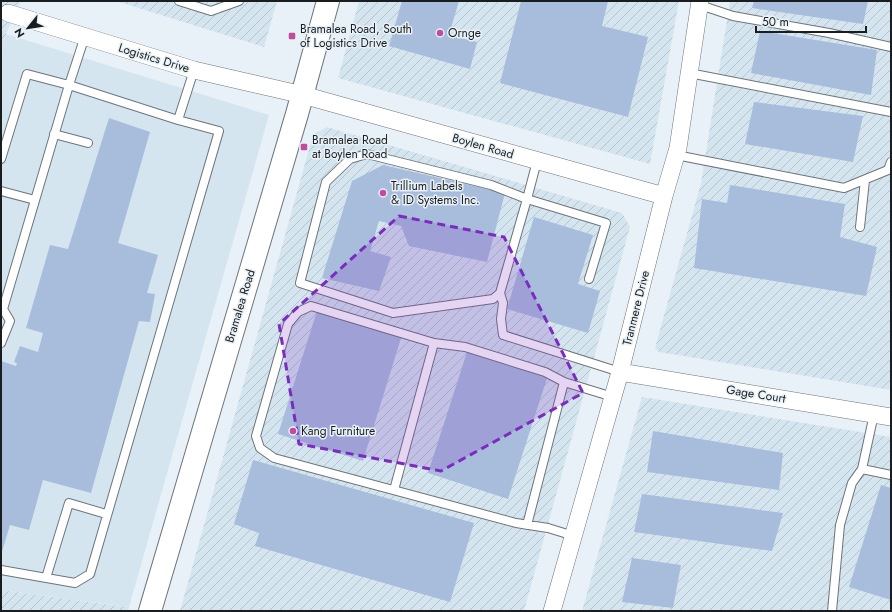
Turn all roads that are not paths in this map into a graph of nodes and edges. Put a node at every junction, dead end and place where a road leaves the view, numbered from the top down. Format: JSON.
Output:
{"nodes":[{"id":1,"x":179,"y":1,"type":"edge"},
{"id":2,"x":239,"y":1,"type":"edge"},
{"id":3,"x":328,"y":1,"type":"edge"},
{"id":4,"x":700,"y":3,"type":"edge"},
{"id":5,"x":5,"y":12,"type":"edge"},
{"id":6,"x":85,"y":36,"type":"junction"},
{"id":7,"x":891,"y":47,"type":"edge"},
{"id":8,"x":194,"y":70,"type":"junction"},
{"id":9,"x":689,"y":73,"type":"junction"},
{"id":10,"x":69,"y":85,"type":"junction"},
{"id":11,"x":303,"y":95,"type":"junction"},
{"id":12,"x":891,"y":112,"type":"edge"},
{"id":13,"x":178,"y":120,"type":"junction"},
{"id":14,"x":54,"y":134,"type":"junction"},
{"id":15,"x":88,"y":143,"type":"dead end"},
{"id":16,"x":676,"y":155,"type":"junction"},
{"id":17,"x":1,"y":159,"type":"edge"},
{"id":18,"x":536,"y":160,"type":"junction"},
{"id":19,"x":891,"y":162,"type":"edge"},
{"id":20,"x":865,"y":180,"type":"junction"},
{"id":21,"x":1,"y":191,"type":"edge"},
{"id":22,"x":664,"y":196,"type":"junction"},
{"id":23,"x":527,"y":199,"type":"junction"},
{"id":24,"x":35,"y":200,"type":"junction"},
{"id":25,"x":860,"y":227,"type":"dead end"},
{"id":26,"x":589,"y":279,"type":"dead end"},
{"id":27,"x":500,"y":293,"type":"junction"},
{"id":28,"x":2,"y":309,"type":"edge"},
{"id":29,"x":1,"y":343,"type":"edge"},
{"id":30,"x":434,"y":343,"type":"junction"},
{"id":31,"x":620,"y":372,"type":"junction"},
{"id":32,"x":564,"y":382,"type":"junction"},
{"id":33,"x":613,"y":397,"type":"junction"},
{"id":34,"x":874,"y":414,"type":"junction"},
{"id":35,"x":891,"y":417,"type":"edge"},
{"id":36,"x":862,"y":469,"type":"junction"},
{"id":37,"x":891,"y":475,"type":"edge"},
{"id":38,"x":394,"y":490,"type":"junction"},
{"id":39,"x":106,"y":514,"type":"junction"},
{"id":40,"x":527,"y":525,"type":"junction"},
{"id":41,"x":574,"y":536,"type":"junction"},
{"id":42,"x":1,"y":570,"type":"edge"},
{"id":43,"x":46,"y":578,"type":"junction"},
{"id":44,"x":150,"y":611,"type":"edge"},
{"id":45,"x":552,"y":611,"type":"edge"},
{"id":46,"x":832,"y":611,"type":"edge"}],
"edges":[{"from":1,"to":2,"type":"lane"},
{"from":3,"to":11,"type":"main road","name":"Bramalea Road"},
{"from":4,"to":7,"type":"lane"},
{"from":4,"to":9,"type":"street","name":"Tranmere Drive"},
{"from":5,"to":6,"type":"street","name":"Logistics Drive"},
{"from":6,"to":8,"type":"street","name":"Logistics Drive"},
{"from":6,"to":10,"type":"lane"},
{"from":8,"to":11,"type":"street","name":"Logistics Drive"},
{"from":8,"to":13,"type":"lane"},
{"from":9,"to":12,"type":"lane"},
{"from":9,"to":16,"type":"street","name":"Tranmere Drive"},
{"from":10,"to":13,"type":"lane"},
{"from":10,"to":14,"type":"lane"},
{"from":10,"to":17,"type":"lane"},
{"from":11,"to":18,"type":"street","name":"Boylen Road"},
{"from":11,"to":44,"type":"main road","name":"Bramalea Road"},
{"from":13,"to":39,"type":"lane"},
{"from":14,"to":15,"type":"lane"},
{"from":14,"to":24,"type":"lane"},
{"from":16,"to":20,"type":"lane"},
{"from":16,"to":22,"type":"street","name":"Tranmere Drive"},
{"from":18,"to":22,"type":"street","name":"Boylen Road"},
{"from":18,"to":23,"type":"lane"},
{"from":19,"to":20,"type":"lane"},
{"from":20,"to":25,"type":"lane"},
{"from":21,"to":24,"type":"lane"},
{"from":22,"to":31,"type":"street","name":"Tranmere Drive"},
{"from":23,"to":26,"type":"lane"},
{"from":23,"to":27,"type":"lane"},
{"from":23,"to":27,"type":"lane"},
{"from":24,"to":28,"type":"lane"},
{"from":27,"to":31,"type":"lane"},
{"from":28,"to":29,"type":"lane"},
{"from":30,"to":32,"type":"lane"},
{"from":30,"to":38,"type":"lane"},
{"from":30,"to":38,"type":"lane"},
{"from":31,"to":33,"type":"street","name":"Tranmere Drive"},
{"from":31,"to":34,"type":"street","name":"Gage Court"},
{"from":32,"to":33,"type":"lane"},
{"from":32,"to":40,"type":"lane"},
{"from":33,"to":41,"type":"street","name":"Tranmere Drive"},
{"from":34,"to":35,"type":"street","name":"Gage Court"},
{"from":34,"to":36,"type":"lane"},
{"from":36,"to":37,"type":"lane"},
{"from":36,"to":46,"type":"lane"},
{"from":38,"to":40,"type":"lane"},
{"from":39,"to":43,"type":"lane"},
{"from":39,"to":43,"type":"lane"},
{"from":40,"to":41,"type":"lane"},
{"from":41,"to":45,"type":"street","name":"Tranmere Drive"},
{"from":42,"to":43,"type":"lane"}]}
